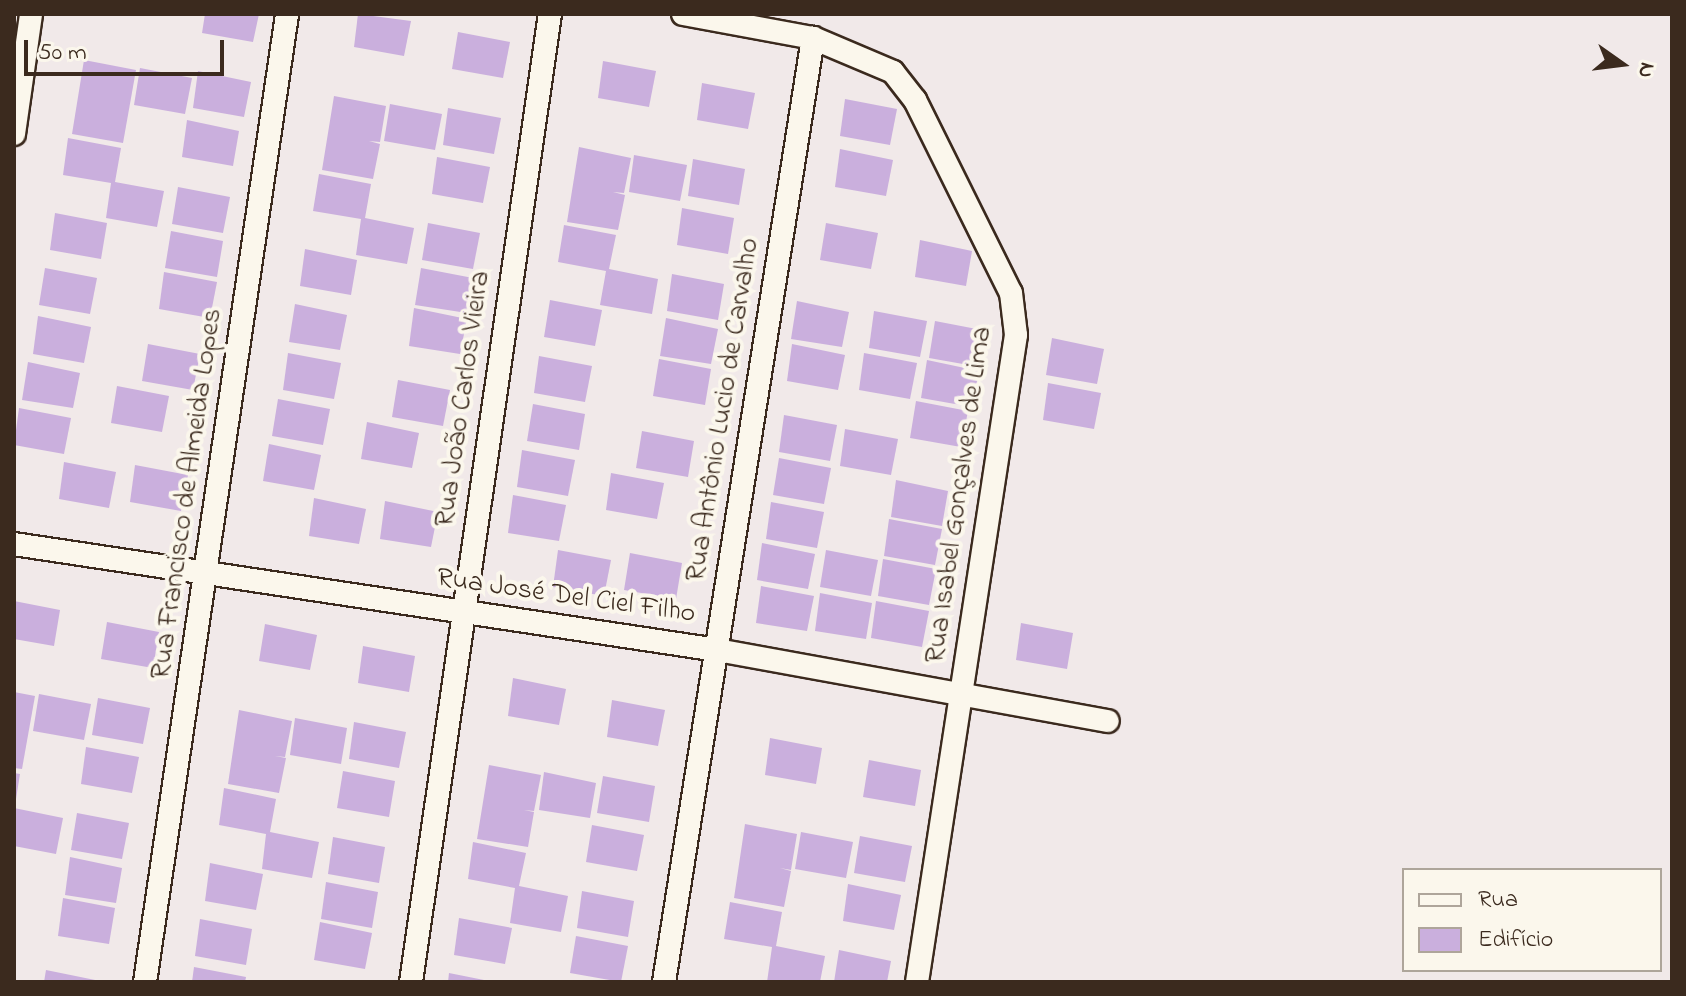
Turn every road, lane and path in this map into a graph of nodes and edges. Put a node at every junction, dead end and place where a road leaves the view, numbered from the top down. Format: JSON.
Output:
{"nodes":[{"id":1,"x":31,"y":14,"type":"edge"},
{"id":2,"x":287,"y":14,"type":"edge"},
{"id":3,"x":550,"y":14,"type":"edge"},
{"id":4,"x":683,"y":14,"type":"edge"},
{"id":5,"x":813,"y":38,"type":"junction"},
{"id":6,"x":14,"y":134,"type":"edge"},
{"id":7,"x":14,"y":544,"type":"edge"},
{"id":8,"x":208,"y":573,"type":"junction"},
{"id":9,"x":463,"y":613,"type":"junction"},
{"id":10,"x":717,"y":650,"type":"junction"},
{"id":11,"x":963,"y":697,"type":"junction"},
{"id":12,"x":1108,"y":721,"type":"dead end"},
{"id":13,"x":145,"y":982,"type":"edge"},
{"id":14,"x":411,"y":982,"type":"edge"},
{"id":15,"x":664,"y":982,"type":"edge"},
{"id":16,"x":917,"y":982,"type":"edge"}],
"edges":[{"from":1,"to":6,"type":"street"},
{"from":2,"to":8,"type":"street","name":"Rua Francisco de Almeida Lopes"},
{"from":3,"to":9,"type":"street","name":"Rua João Carlos Vieira"},
{"from":4,"to":5,"type":"street"},
{"from":5,"to":10,"type":"street","name":"Rua Antônio Lucio de Carvalho"},
{"from":5,"to":11,"type":"street","name":"Rua Isabel Gonçalves de Lima"},
{"from":7,"to":8,"type":"street","name":"Rua José Del Ciel Filho"},
{"from":8,"to":9,"type":"street","name":"Rua José Del Ciel Filho"},
{"from":8,"to":13,"type":"street","name":"Rua Francisco de Almeida Lopes"},
{"from":9,"to":10,"type":"street","name":"Rua José Del Ciel Filho"},
{"from":9,"to":14,"type":"street","name":"Rua João Carlos Vieira"},
{"from":10,"to":11,"type":"street","name":"Rua José Del Ciel Filho"},
{"from":10,"to":15,"type":"street","name":"Rua Antônio Lucio de Carvalho"},
{"from":11,"to":12,"type":"street","name":"Rua José Del Ciel Filho"},
{"from":11,"to":16,"type":"street","name":"Rua Isabel Gonçalves de Lima"}]}
